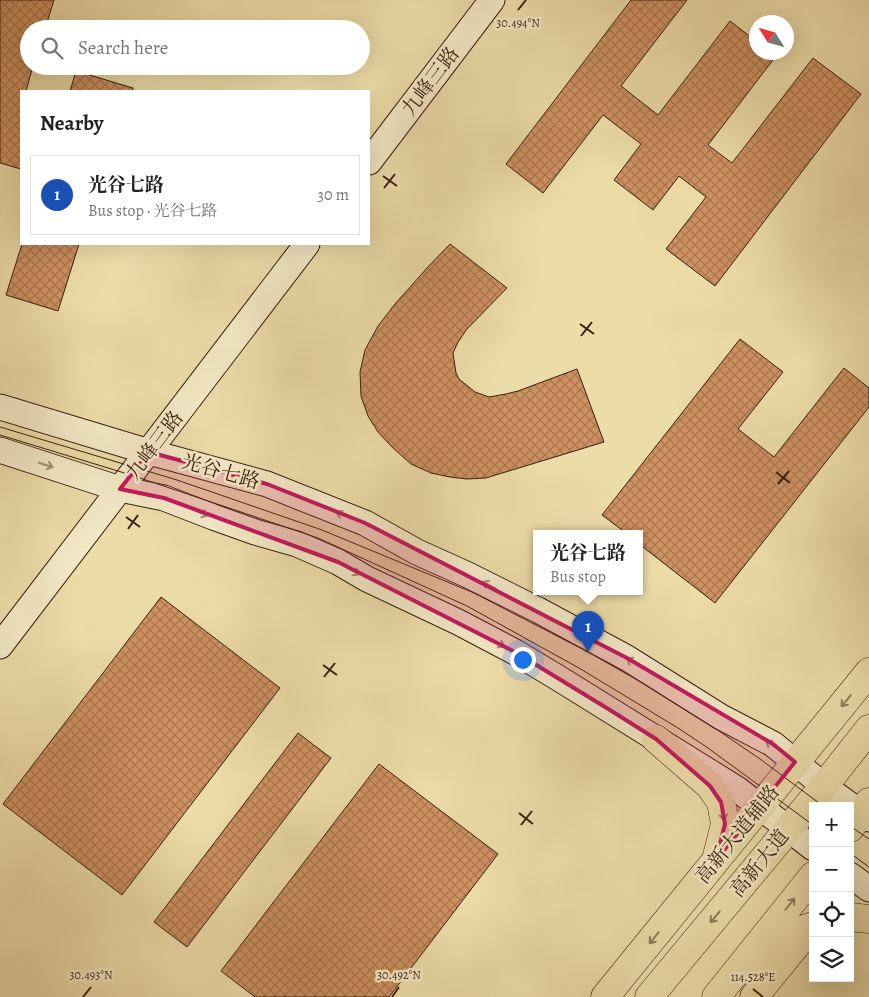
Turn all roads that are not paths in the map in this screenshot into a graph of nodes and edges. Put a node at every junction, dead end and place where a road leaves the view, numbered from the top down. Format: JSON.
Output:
{"nodes":[{"id":1,"x":492,"y":0,"type":"edge"},
{"id":2,"x":370,"y":161,"type":"edge"},
{"id":3,"x":306,"y":245,"type":"edge"},
{"id":4,"x":0,"y":406,"type":"edge"},
{"id":5,"x":0,"y":450,"type":"edge"},
{"id":6,"x":149,"y":452,"type":"junction"},
{"id":7,"x":120,"y":489,"type":"junction"},
{"id":8,"x":0,"y":646,"type":"edge"},
{"id":9,"x":869,"y":672,"type":"edge"},
{"id":10,"x":869,"y":729,"type":"edge"},
{"id":11,"x":656,"y":739,"type":"junction"},
{"id":12,"x":795,"y":762,"type":"junction"},
{"id":13,"x":824,"y":786,"type":"junction"},
{"id":14,"x":759,"y":807,"type":"junction"},
{"id":15,"x":862,"y":816,"type":"edge"},
{"id":16,"x":788,"y":829,"type":"junction"},
{"id":17,"x":812,"y":847,"type":"edge"},
{"id":18,"x":716,"y":860,"type":"junction"},
{"id":19,"x":854,"y":878,"type":"edge"},
{"id":20,"x":809,"y":881,"type":"edge"},
{"id":21,"x":869,"y":889,"type":"edge"},
{"id":22,"x":809,"y":928,"type":"edge"},
{"id":23,"x":809,"y":931,"type":"edge"},
{"id":24,"x":724,"y":987,"type":"edge"},
{"id":25,"x":606,"y":997,"type":"edge"},
{"id":26,"x":648,"y":997,"type":"edge"},
{"id":27,"x":754,"y":997,"type":"edge"}],
"edges":[{"from":1,"to":2,"type":"street","name":"九峰三路"},
{"from":3,"to":6,"type":"street","name":"九峰三路"},
{"from":4,"to":6,"type":"street","name":"光谷七路"},
{"from":5,"to":7,"type":"street","name":"光谷七路","one_way":true},
{"from":6,"to":7,"type":"street","name":"九峰三路"},
{"from":12,"to":6,"type":"street","name":"光谷七路","one_way":true},
{"from":7,"to":8,"type":"street","name":"九峰三路"},
{"from":7,"to":11,"type":"street","name":"光谷七路","one_way":true},
{"from":9,"to":12,"type":"main road","name":"高新大道辅路","one_way":true},
{"from":10,"to":13,"type":"main road","name":"高新大道"},
{"from":11,"to":14,"type":"street","name":"光谷七路"},
{"from":11,"to":18,"type":"main road","one_way":true},
{"from":12,"to":13,"type":"street","name":"光谷七路"},
{"from":12,"to":14,"type":"main road","name":"高新大道辅路"},
{"from":13,"to":15,"type":"street","name":"光谷七路"},
{"from":13,"to":16,"type":"main road","name":"高新大道"},
{"from":14,"to":16,"type":"street","name":"光谷七路"},
{"from":14,"to":18,"type":"main road","name":"高新大道辅路"},
{"from":16,"to":17,"type":"street","name":"光谷七路"},
{"from":16,"to":26,"type":"main road","name":"高新大道","one_way":true},
{"from":18,"to":25,"type":"main road","name":"高新大道辅路","one_way":true},
{"from":19,"to":21,"type":"street"},
{"from":24,"to":20,"type":"main road","one_way":true},
{"from":22,"to":24,"type":"main road"},
{"from":23,"to":27,"type":"main road"}]}
